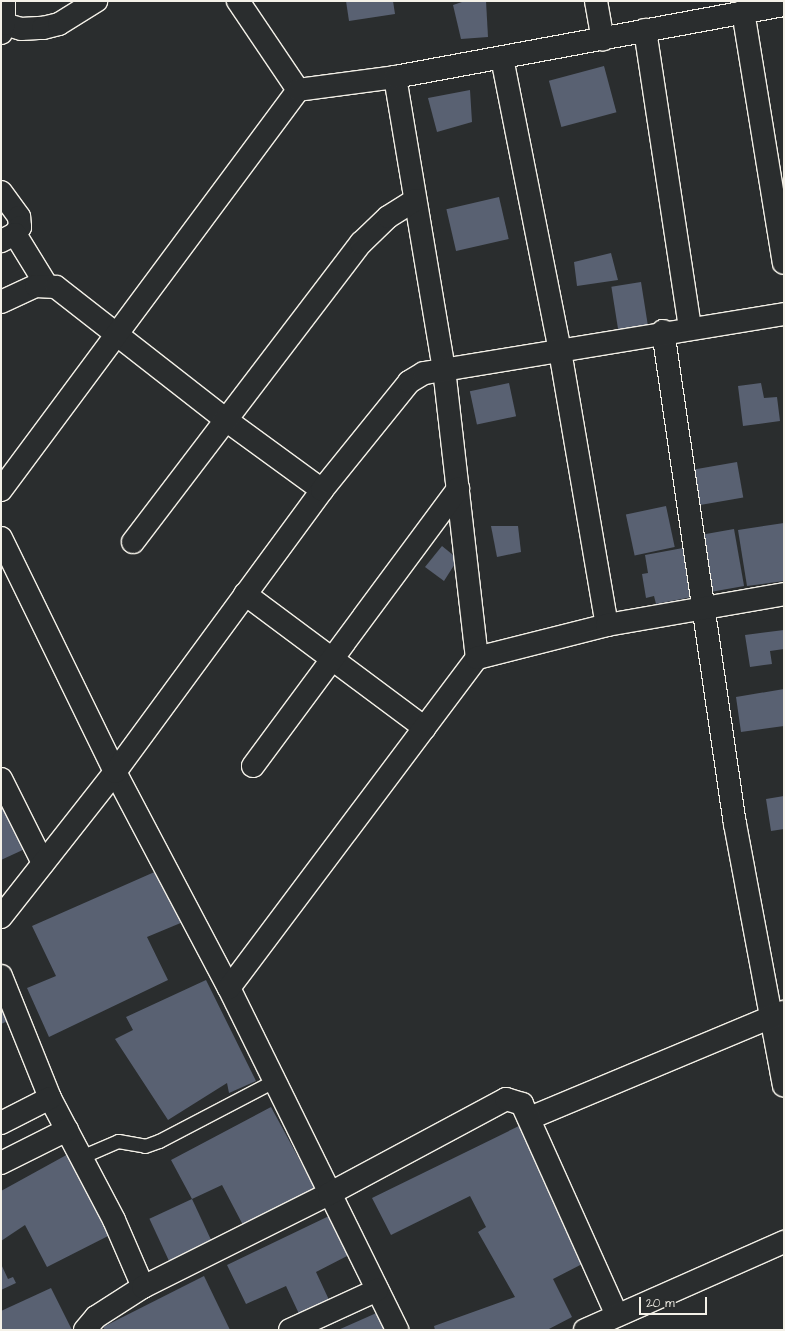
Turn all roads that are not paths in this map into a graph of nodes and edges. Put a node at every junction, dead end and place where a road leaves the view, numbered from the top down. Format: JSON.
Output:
{"nodes":[{"id":1,"x":4,"y":1,"type":"edge"},
{"id":2,"x":96,"y":1,"type":"edge"},
{"id":3,"x":238,"y":1,"type":"edge"},
{"id":4,"x":596,"y":1,"type":"edge"},
{"id":5,"x":784,"y":5,"type":"edge"},
{"id":6,"x":743,"y":11,"type":"junction"},
{"id":7,"x":3,"y":29,"type":"edge"},
{"id":8,"x":645,"y":30,"type":"junction"},
{"id":9,"x":603,"y":39,"type":"junction"},
{"id":10,"x":502,"y":58,"type":"junction"},
{"id":11,"x":395,"y":77,"type":"junction"},
{"id":12,"x":298,"y":90,"type":"junction"},
{"id":13,"x":1,"y":192,"type":"edge"},
{"id":14,"x":415,"y":200,"type":"junction"},
{"id":15,"x":8,"y":237,"type":"edge"},
{"id":16,"x":784,"y":262,"type":"edge"},
{"id":17,"x":47,"y":286,"type":"junction"},
{"id":18,"x":1,"y":302,"type":"edge"},
{"id":19,"x":784,"y":314,"type":"edge"},
{"id":20,"x":690,"y":327,"type":"junction"},
{"id":21,"x":662,"y":332,"type":"junction"},
{"id":22,"x":116,"y":335,"type":"junction"},
{"id":23,"x":560,"y":351,"type":"junction"},
{"id":24,"x":444,"y":369,"type":"junction"},
{"id":25,"x":226,"y":420,"type":"junction"},
{"id":26,"x":458,"y":489,"type":"junction"},
{"id":27,"x":1,"y":490,"type":"edge"},
{"id":28,"x":322,"y":490,"type":"junction"},
{"id":29,"x":1,"y":538,"type":"edge"},
{"id":30,"x":133,"y":542,"type":"dead end"},
{"id":31,"x":245,"y":594,"type":"junction"},
{"id":32,"x":784,"y":594,"type":"edge"},
{"id":33,"x":702,"y":609,"type":"junction"},
{"id":34,"x":607,"y":625,"type":"junction"},
{"id":35,"x":478,"y":658,"type":"junction"},
{"id":36,"x":332,"y":659,"type":"junction"},
{"id":37,"x":425,"y":728,"type":"junction"},
{"id":38,"x":253,"y":766,"type":"dead end"},
{"id":39,"x":115,"y":772,"type":"junction"},
{"id":40,"x":1,"y":780,"type":"edge"},
{"id":41,"x":43,"y":863,"type":"junction"},
{"id":42,"x":1,"y":916,"type":"edge"},
{"id":43,"x":1,"y":976,"type":"edge"},
{"id":44,"x":229,"y":988,"type":"junction"},
{"id":45,"x":778,"y":1013,"type":"edge"},
{"id":46,"x":274,"y":1081,"type":"junction"},
{"id":47,"x":784,"y":1085,"type":"edge"},
{"id":48,"x":50,"y":1098,"type":"junction"},
{"id":49,"x":530,"y":1118,"type":"junction"},
{"id":50,"x":1,"y":1123,"type":"edge"},
{"id":51,"x":67,"y":1130,"type":"junction"},
{"id":52,"x":81,"y":1157,"type":"junction"},
{"id":53,"x":1,"y":1163,"type":"edge"},
{"id":54,"x":329,"y":1194,"type":"junction"},
{"id":55,"x":784,"y":1242,"type":"edge"},
{"id":56,"x":143,"y":1287,"type":"junction"},
{"id":57,"x":377,"y":1290,"type":"junction"},
{"id":58,"x":617,"y":1315,"type":"junction"},
{"id":59,"x":85,"y":1330,"type":"edge"},
{"id":60,"x":290,"y":1330,"type":"edge"},
{"id":61,"x":397,"y":1330,"type":"edge"},
{"id":62,"x":585,"y":1330,"type":"edge"}],
"edges":[{"from":1,"to":7,"type":"street"},
{"from":2,"to":7,"type":"street"},
{"from":3,"to":12,"type":"street"},
{"from":4,"to":9,"type":"street"},
{"from":5,"to":6,"type":"street"},
{"from":6,"to":8,"type":"street"},
{"from":6,"to":16,"type":"street"},
{"from":8,"to":9,"type":"street"},
{"from":8,"to":20,"type":"street"},
{"from":9,"to":10,"type":"street"},
{"from":10,"to":11,"type":"street"},
{"from":10,"to":23,"type":"street"},
{"from":11,"to":12,"type":"street"},
{"from":11,"to":14,"type":"street"},
{"from":12,"to":22,"type":"street"},
{"from":13,"to":15,"type":"street"},
{"from":14,"to":24,"type":"street"},
{"from":14,"to":25,"type":"street"},
{"from":15,"to":17,"type":"street"},
{"from":17,"to":18,"type":"street"},
{"from":17,"to":22,"type":"street"},
{"from":19,"to":20,"type":"street"},
{"from":20,"to":21,"type":"street"},
{"from":21,"to":23,"type":"street"},
{"from":21,"to":33,"type":"street"},
{"from":22,"to":25,"type":"street"},
{"from":22,"to":27,"type":"street"},
{"from":23,"to":24,"type":"street"},
{"from":23,"to":34,"type":"street"},
{"from":24,"to":26,"type":"street"},
{"from":24,"to":28,"type":"street"},
{"from":25,"to":28,"type":"street"},
{"from":25,"to":30,"type":"street"},
{"from":26,"to":35,"type":"street"},
{"from":26,"to":36,"type":"street"},
{"from":28,"to":31,"type":"street"},
{"from":29,"to":39,"type":"street"},
{"from":31,"to":36,"type":"street"},
{"from":31,"to":39,"type":"street"},
{"from":32,"to":33,"type":"street"},
{"from":33,"to":34,"type":"street"},
{"from":33,"to":45,"type":"street"},
{"from":34,"to":35,"type":"street"},
{"from":35,"to":37,"type":"street"},
{"from":36,"to":37,"type":"street"},
{"from":36,"to":38,"type":"street"},
{"from":37,"to":44,"type":"street"},
{"from":39,"to":41,"type":"street"},
{"from":39,"to":44,"type":"street"},
{"from":40,"to":41,"type":"street"},
{"from":41,"to":42,"type":"street"},
{"from":43,"to":48,"type":"street"},
{"from":44,"to":46,"type":"street"},
{"from":45,"to":47,"type":"street"},
{"from":45,"to":49,"type":"street"},
{"from":46,"to":52,"type":"lane"},
{"from":46,"to":54,"type":"street"},
{"from":48,"to":50,"type":"street"},
{"from":48,"to":51,"type":"street"},
{"from":49,"to":54,"type":"street"},
{"from":49,"to":58,"type":"street"},
{"from":51,"to":52,"type":"street"},
{"from":51,"to":53,"type":"street"},
{"from":52,"to":56,"type":"street"},
{"from":54,"to":56,"type":"street"},
{"from":54,"to":57,"type":"street"},
{"from":55,"to":58,"type":"street"},
{"from":56,"to":59,"type":"street"},
{"from":57,"to":60,"type":"street"},
{"from":57,"to":61,"type":"street"},
{"from":58,"to":62,"type":"street"}]}
